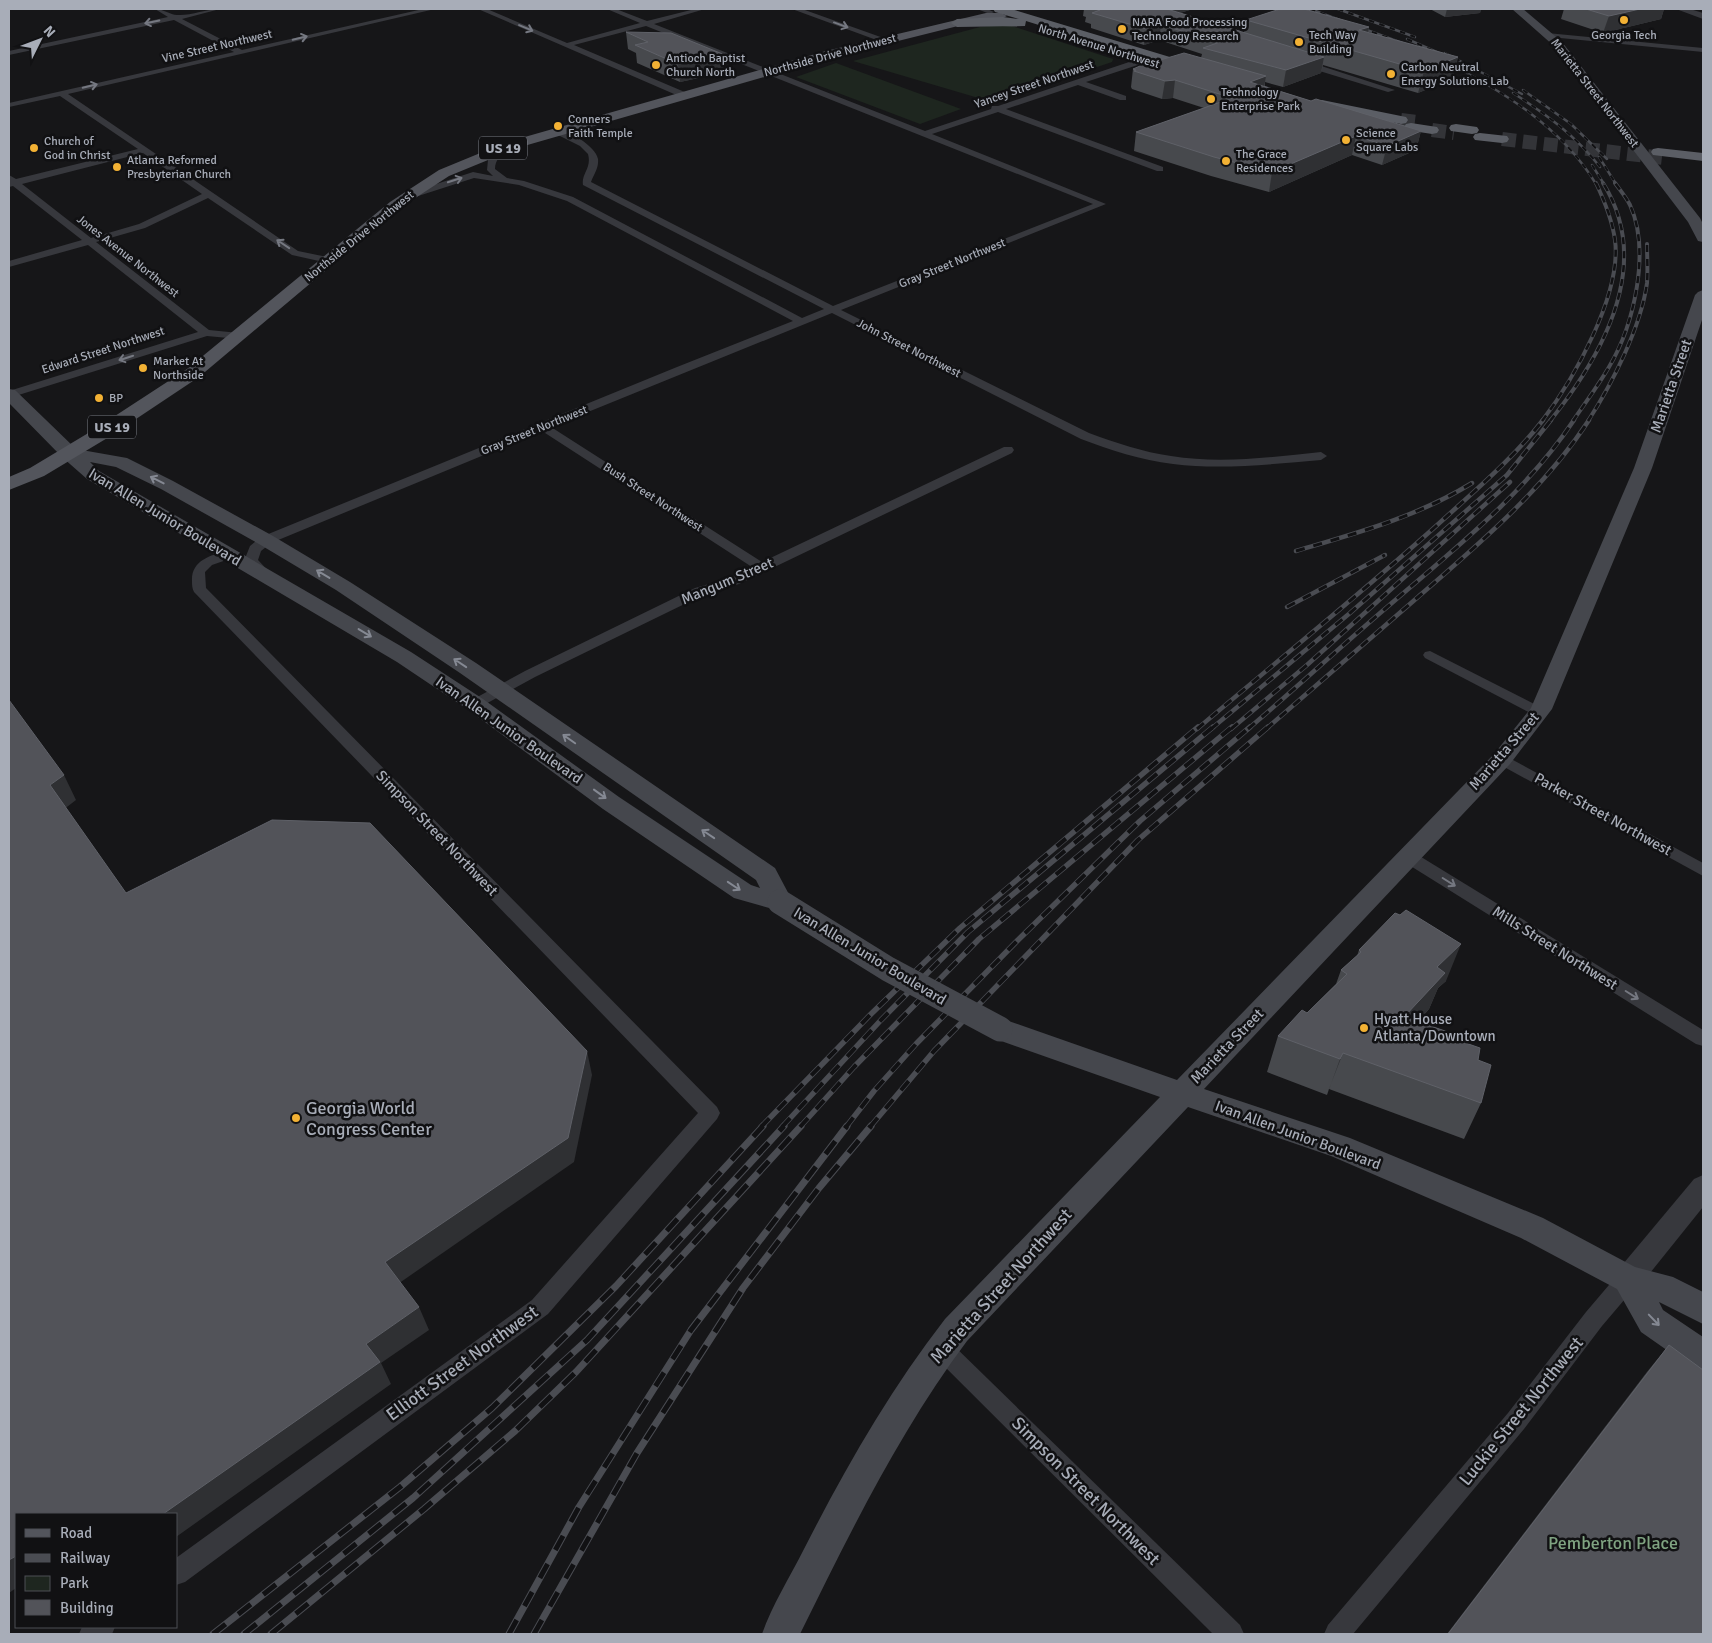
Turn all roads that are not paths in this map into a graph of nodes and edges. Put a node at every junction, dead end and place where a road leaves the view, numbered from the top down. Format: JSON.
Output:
{"nodes":[{"id":1,"x":158,"y":9,"type":"edge"},
{"id":2,"x":217,"y":9,"type":"edge"},
{"id":3,"x":431,"y":9,"type":"edge"},
{"id":4,"x":482,"y":9,"type":"edge"},
{"id":5,"x":610,"y":9,"type":"edge"},
{"id":6,"x":702,"y":9,"type":"edge"},
{"id":7,"x":796,"y":9,"type":"edge"},
{"id":8,"x":1026,"y":9,"type":"edge"},
{"id":9,"x":1031,"y":9,"type":"edge"},
{"id":10,"x":1517,"y":9,"type":"edge"},
{"id":11,"x":1681,"y":9,"type":"edge"},
{"id":12,"x":419,"y":10,"type":"edge"},
{"id":13,"x":996,"y":12,"type":"edge"},
{"id":14,"x":1703,"y":16,"type":"edge"},
{"id":15,"x":174,"y":18,"type":"junction"},
{"id":16,"x":957,"y":23,"type":"junction"},
{"id":17,"x":647,"y":24,"type":"junction"},
{"id":18,"x":1027,"y":24,"type":"junction"},
{"id":19,"x":1065,"y":30,"type":"junction"},
{"id":20,"x":1550,"y":35,"type":"junction"},
{"id":21,"x":885,"y":40,"type":"junction"},
{"id":22,"x":567,"y":45,"type":"junction"},
{"id":23,"x":1703,"y":50,"type":"edge"},
{"id":24,"x":240,"y":52,"type":"junction"},
{"id":25,"x":9,"y":53,"type":"edge"},
{"id":26,"x":1149,"y":58,"type":"junction"},
{"id":27,"x":1299,"y":61,"type":"edge"},
{"id":28,"x":767,"y":72,"type":"junction"},
{"id":29,"x":1207,"y":76,"type":"edge"},
{"id":30,"x":1077,"y":82,"type":"junction"},
{"id":31,"x":1391,"y":90,"type":"dead end"},
{"id":32,"x":61,"y":93,"type":"junction"},
{"id":33,"x":684,"y":95,"type":"junction"},
{"id":34,"x":1123,"y":98,"type":"dead end"},
{"id":35,"x":1307,"y":104,"type":"edge"},
{"id":36,"x":9,"y":105,"type":"edge"},
{"id":37,"x":985,"y":105,"type":"dead end"},
{"id":38,"x":999,"y":109,"type":"junction"},
{"id":39,"x":1433,"y":128,"type":"tunnel mouth"},
{"id":40,"x":1455,"y":130,"type":"tunnel mouth"},
{"id":41,"x":557,"y":131,"type":"junction"},
{"id":42,"x":924,"y":134,"type":"junction"},
{"id":43,"x":1503,"y":137,"type":"tunnel mouth"},
{"id":44,"x":502,"y":148,"type":"junction"},
{"id":45,"x":145,"y":150,"type":"junction"},
{"id":46,"x":1656,"y":157,"type":"junction"},
{"id":47,"x":1703,"y":157,"type":"edge"},
{"id":48,"x":1703,"y":163,"type":"edge"},
{"id":49,"x":1160,"y":169,"type":"dead end"},
{"id":50,"x":503,"y":179,"type":"junction"},
{"id":51,"x":11,"y":182,"type":"edge"},
{"id":52,"x":210,"y":194,"type":"junction"},
{"id":53,"x":409,"y":196,"type":"junction"},
{"id":54,"x":1703,"y":238,"type":"edge"},
{"id":55,"x":89,"y":241,"type":"junction"},
{"id":56,"x":328,"y":260,"type":"junction"},
{"id":57,"x":9,"y":264,"type":"edge"},
{"id":58,"x":1703,"y":295,"type":"edge"},
{"id":59,"x":833,"y":310,"type":"junction"},
{"id":60,"x":802,"y":322,"type":"junction"},
{"id":61,"x":206,"y":333,"type":"junction"},
{"id":62,"x":238,"y":336,"type":"junction"},
{"id":63,"x":9,"y":394,"type":"edge"},
{"id":64,"x":544,"y":427,"type":"junction"},
{"id":65,"x":1008,"y":450,"type":"dead end"},
{"id":66,"x":68,"y":453,"type":"junction"},
{"id":67,"x":1321,"y":456,"type":"dead end"},
{"id":68,"x":9,"y":484,"type":"edge"},
{"id":69,"x":266,"y":540,"type":"junction"},
{"id":70,"x":227,"y":555,"type":"junction"},
{"id":71,"x":762,"y":568,"type":"junction"},
{"id":72,"x":269,"y":579,"type":"junction"},
{"id":73,"x":1430,"y":655,"type":"dead end"},
{"id":74,"x":500,"y":690,"type":"junction"},
{"id":75,"x":475,"y":704,"type":"junction"},
{"id":76,"x":1539,"y":712,"type":"junction"},
{"id":77,"x":1502,"y":759,"type":"junction"},
{"id":78,"x":1407,"y":856,"type":"junction"},
{"id":79,"x":1703,"y":870,"type":"edge"},
{"id":80,"x":780,"y":902,"type":"junction"},
{"id":81,"x":1703,"y":1040,"type":"edge"},
{"id":82,"x":1182,"y":1094,"type":"junction"},
{"id":83,"x":710,"y":1113,"type":"joint"},
{"id":84,"x":1703,"y":1187,"type":"edge"},
{"id":85,"x":1628,"y":1279,"type":"junction"},
{"id":86,"x":1703,"y":1309,"type":"edge"},
{"id":87,"x":941,"y":1348,"type":"junction"},
{"id":88,"x":1703,"y":1356,"type":"edge"},
{"id":89,"x":178,"y":1572,"type":"edge"},
{"id":90,"x":780,"y":1634,"type":"edge"},
{"id":91,"x":1231,"y":1634,"type":"edge"},
{"id":92,"x":1337,"y":1634,"type":"edge"}],
"edges":[{"from":1,"to":15,"type":"street"},
{"from":2,"to":15,"type":"street"},
{"from":3,"to":12,"type":"street","name":"Vine Street Northwest"},
{"from":4,"to":22,"type":"street","one_way":true},
{"from":5,"to":17,"type":"street"},
{"from":6,"to":17,"type":"street"},
{"from":7,"to":21,"type":"street","one_way":true},
{"from":8,"to":13,"type":"highway","name":"Northside Drive Northwest","number":"US 19"},
{"from":9,"to":19,"type":"highway"},
{"from":10,"to":20,"type":"main road","name":"Marietta Street Northwest"},
{"from":11,"to":14,"type":"street"},
{"from":24,"to":12,"type":"street","name":"Vine Street Northwest","one_way":true},
{"from":13,"to":16,"type":"main road","name":"Northside Drive Northwest","number":"US 19"},
{"from":13,"to":18,"type":"highway","name":"North Avenue Northwest"},
{"from":13,"to":19,"type":"highway","name":"North Avenue Northwest"},
{"from":15,"to":24,"type":"street"},
{"from":15,"to":25,"type":"street","one_way":true},
{"from":16,"to":18,"type":"highway"},
{"from":16,"to":21,"type":"main road","name":"Northside Drive Northwest","number":"US 19"},
{"from":17,"to":22,"type":"street"},
{"from":17,"to":28,"type":"street"},
{"from":18,"to":26,"type":"highway","name":"North Avenue Northwest"},
{"from":19,"to":26,"type":"highway","name":"North Avenue Northwest"},
{"from":20,"to":23,"type":"street"},
{"from":20,"to":46,"type":"main road","name":"Marietta Street Northwest"},
{"from":21,"to":28,"type":"main road","name":"Northside Drive Northwest","number":"US 19"},
{"from":22,"to":33,"type":"street"},
{"from":32,"to":24,"type":"street","name":"Vine Street Northwest","one_way":true},
{"from":26,"to":29,"type":"highway","name":"North Avenue Northwest"},
{"from":26,"to":30,"type":"street","name":"Yancey Street Northwest"},
{"from":27,"to":31,"type":"street"},
{"from":28,"to":33,"type":"main road","name":"Northside Drive Northwest","number":"US 19"},
{"from":28,"to":42,"type":"street"},
{"from":30,"to":34,"type":"street"},
{"from":30,"to":38,"type":"street","name":"Yancey Street Northwest"},
{"from":32,"to":36,"type":"street","name":"Vine Street Northwest"},
{"from":32,"to":45,"type":"street"},
{"from":33,"to":41,"type":"main road","name":"Northside Drive Northwest","number":"US 19"},
{"from":35,"to":39,"type":"highway"},
{"from":37,"to":38,"type":"street"},
{"from":38,"to":42,"type":"street","name":"Yancey Street Northwest"},
{"from":38,"to":49,"type":"street"},
{"from":40,"to":43,"type":"highway"},
{"from":41,"to":44,"type":"main road","name":"Northside Drive Northwest","number":"US 19"},
{"from":41,"to":59,"type":"street","name":"John Street Northwest"},
{"from":42,"to":59,"type":"street","name":"Gray Street Northwest"},
{"from":44,"to":50,"type":"street"},
{"from":44,"to":53,"type":"main road","name":"Northside Drive Northwest","number":"US 19"},
{"from":45,"to":51,"type":"street"},
{"from":45,"to":52,"type":"street"},
{"from":46,"to":47,"type":"highway"},
{"from":46,"to":48,"type":"highway"},
{"from":46,"to":54,"type":"main road"},
{"from":53,"to":50,"type":"street","one_way":true},
{"from":50,"to":60,"type":"street"},
{"from":51,"to":55,"type":"street","name":"Jones Avenue Northwest"},
{"from":52,"to":55,"type":"street"},
{"from":56,"to":52,"type":"street","one_way":true},
{"from":53,"to":56,"type":"main road","name":"Northside Drive Northwest","number":"US 19"},
{"from":55,"to":57,"type":"street"},
{"from":55,"to":61,"type":"street","name":"Jones Avenue Northwest"},
{"from":56,"to":62,"type":"main road","name":"Northside Drive Northwest","number":"US 19"},
{"from":58,"to":76,"type":"main road","name":"Marietta Street"},
{"from":59,"to":60,"type":"street","name":"Gray Street Northwest"},
{"from":59,"to":67,"type":"street","name":"John Street Northwest"},
{"from":60,"to":64,"type":"street","name":"Gray Street Northwest"},
{"from":61,"to":62,"type":"street"},
{"from":61,"to":63,"type":"street","name":"Edward Street Northwest","one_way":true},
{"from":62,"to":66,"type":"main road","name":"Northside Drive Northwest","number":"US 19"},
{"from":63,"to":66,"type":"main road"},
{"from":64,"to":69,"type":"street","name":"Gray Street Northwest"},
{"from":64,"to":71,"type":"street","name":"Bush Street Northwest"},
{"from":65,"to":71,"type":"street","name":"Mangum Street"},
{"from":66,"to":68,"type":"main road","name":"Northside Drive Northwest","number":"US 19"},
{"from":69,"to":66,"type":"main road","name":"Ivan Allen Junior Boulevard","one_way":true},
{"from":66,"to":70,"type":"main road","name":"Ivan Allen Junior Boulevard"},
{"from":69,"to":72,"type":"street"},
{"from":74,"to":69,"type":"main road","name":"Ivan Allen Junior Boulevard","one_way":true},
{"from":70,"to":72,"type":"main road","name":"Ivan Allen Junior Boulevard"},
{"from":70,"to":83,"type":"street","name":"Simpson Street Northwest"},
{"from":71,"to":74,"type":"street","name":"Mangum Street"},
{"from":72,"to":75,"type":"main road","name":"Ivan Allen Junior Boulevard","one_way":true},
{"from":73,"to":76,"type":"street"},
{"from":74,"to":75,"type":"street","name":"Mangum Street"},
{"from":80,"to":74,"type":"main road","name":"Ivan Allen Junior Boulevard","one_way":true},
{"from":75,"to":80,"type":"main road","name":"Ivan Allen Junior Boulevard","one_way":true},
{"from":76,"to":77,"type":"main road","name":"Marietta Street"},
{"from":77,"to":78,"type":"main road","name":"Marietta Street"},
{"from":77,"to":79,"type":"street","name":"Parker Street Northwest"},
{"from":78,"to":81,"type":"street","name":"Mills Street Northwest","one_way":true},
{"from":78,"to":82,"type":"main road","name":"Marietta Street"},
{"from":80,"to":82,"type":"main road","name":"Ivan Allen Junior Boulevard","bridge":true},
{"from":82,"to":85,"type":"main road","name":"Ivan Allen Junior Boulevard"},
{"from":82,"to":87,"type":"main road","name":"Marietta Street Northwest"},
{"from":83,"to":89,"type":"street","name":"Elliott Street Northwest"},
{"from":84,"to":85,"type":"street","name":"Luckie Street Northwest"},
{"from":85,"to":86,"type":"main road","name":"Ivan Allen Junior Boulevard"},
{"from":85,"to":88,"type":"main road","one_way":true},
{"from":85,"to":92,"type":"street","name":"Luckie Street Northwest"},
{"from":87,"to":90,"type":"main road","name":"Marietta Street Northwest"},
{"from":87,"to":91,"type":"street","name":"Simpson Street Northwest"}]}
